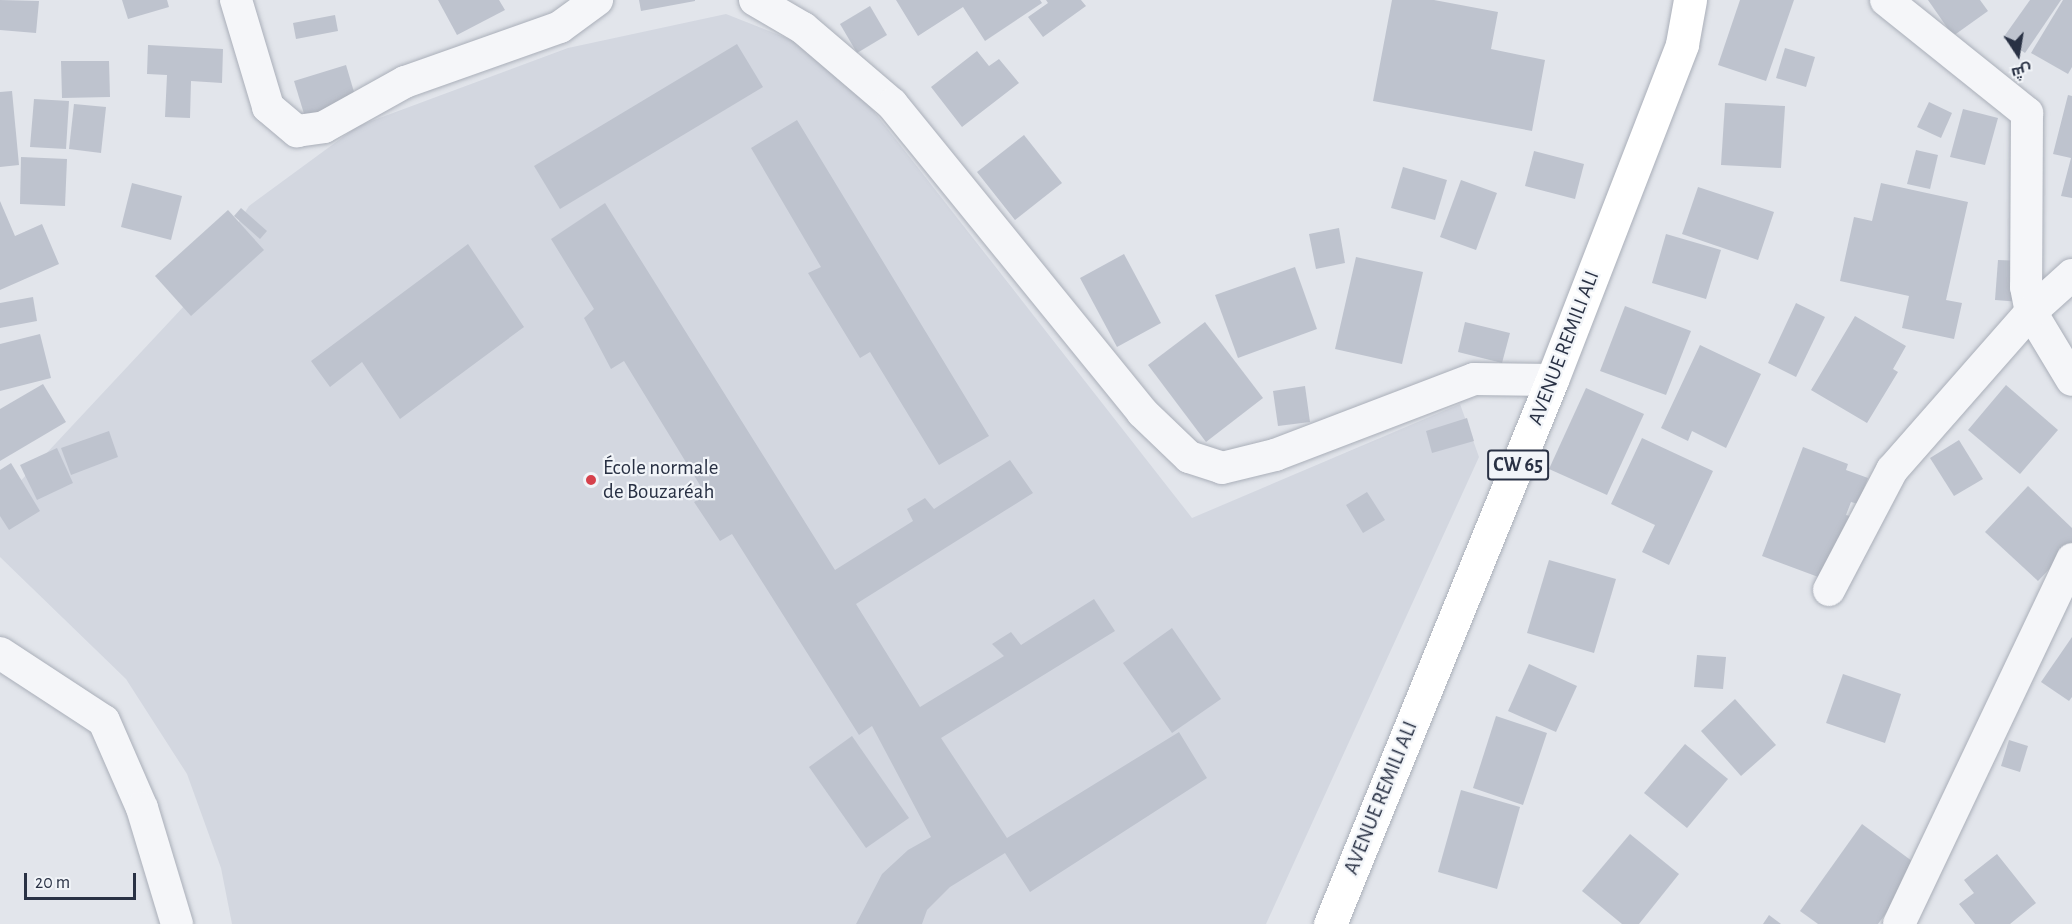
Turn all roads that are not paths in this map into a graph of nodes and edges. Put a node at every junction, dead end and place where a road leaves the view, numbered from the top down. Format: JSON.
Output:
{"nodes":[{"id":1,"x":236,"y":0,"type":"edge"},
{"id":2,"x":597,"y":0,"type":"edge"},
{"id":3,"x":754,"y":0,"type":"edge"},
{"id":4,"x":1690,"y":0,"type":"edge"},
{"id":5,"x":1886,"y":0,"type":"edge"},
{"id":6,"x":2072,"y":275,"type":"edge"},
{"id":7,"x":2031,"y":312,"type":"junction"},
{"id":8,"x":1552,"y":380,"type":"junction"},
{"id":9,"x":2072,"y":380,"type":"edge"},
{"id":10,"x":2072,"y":559,"type":"edge"},
{"id":11,"x":1829,"y":590,"type":"dead end"},
{"id":12,"x":0,"y":653,"type":"edge"},
{"id":13,"x":177,"y":924,"type":"edge"},
{"id":14,"x":1330,"y":924,"type":"edge"},
{"id":15,"x":1899,"y":924,"type":"edge"}],
"edges":[{"from":1,"to":2,"type":"street"},
{"from":3,"to":8,"type":"street"},
{"from":4,"to":8,"type":"main road","name":"AVENUE REMILI ALI","number":"CW 65"},
{"from":5,"to":7,"type":"street"},
{"from":6,"to":7,"type":"street"},
{"from":7,"to":9,"type":"street"},
{"from":7,"to":11,"type":"street"},
{"from":8,"to":14,"type":"main road","name":"AVENUE REMILI ALI","number":"CW 65"},
{"from":10,"to":15,"type":"street"},
{"from":12,"to":13,"type":"street"}]}
